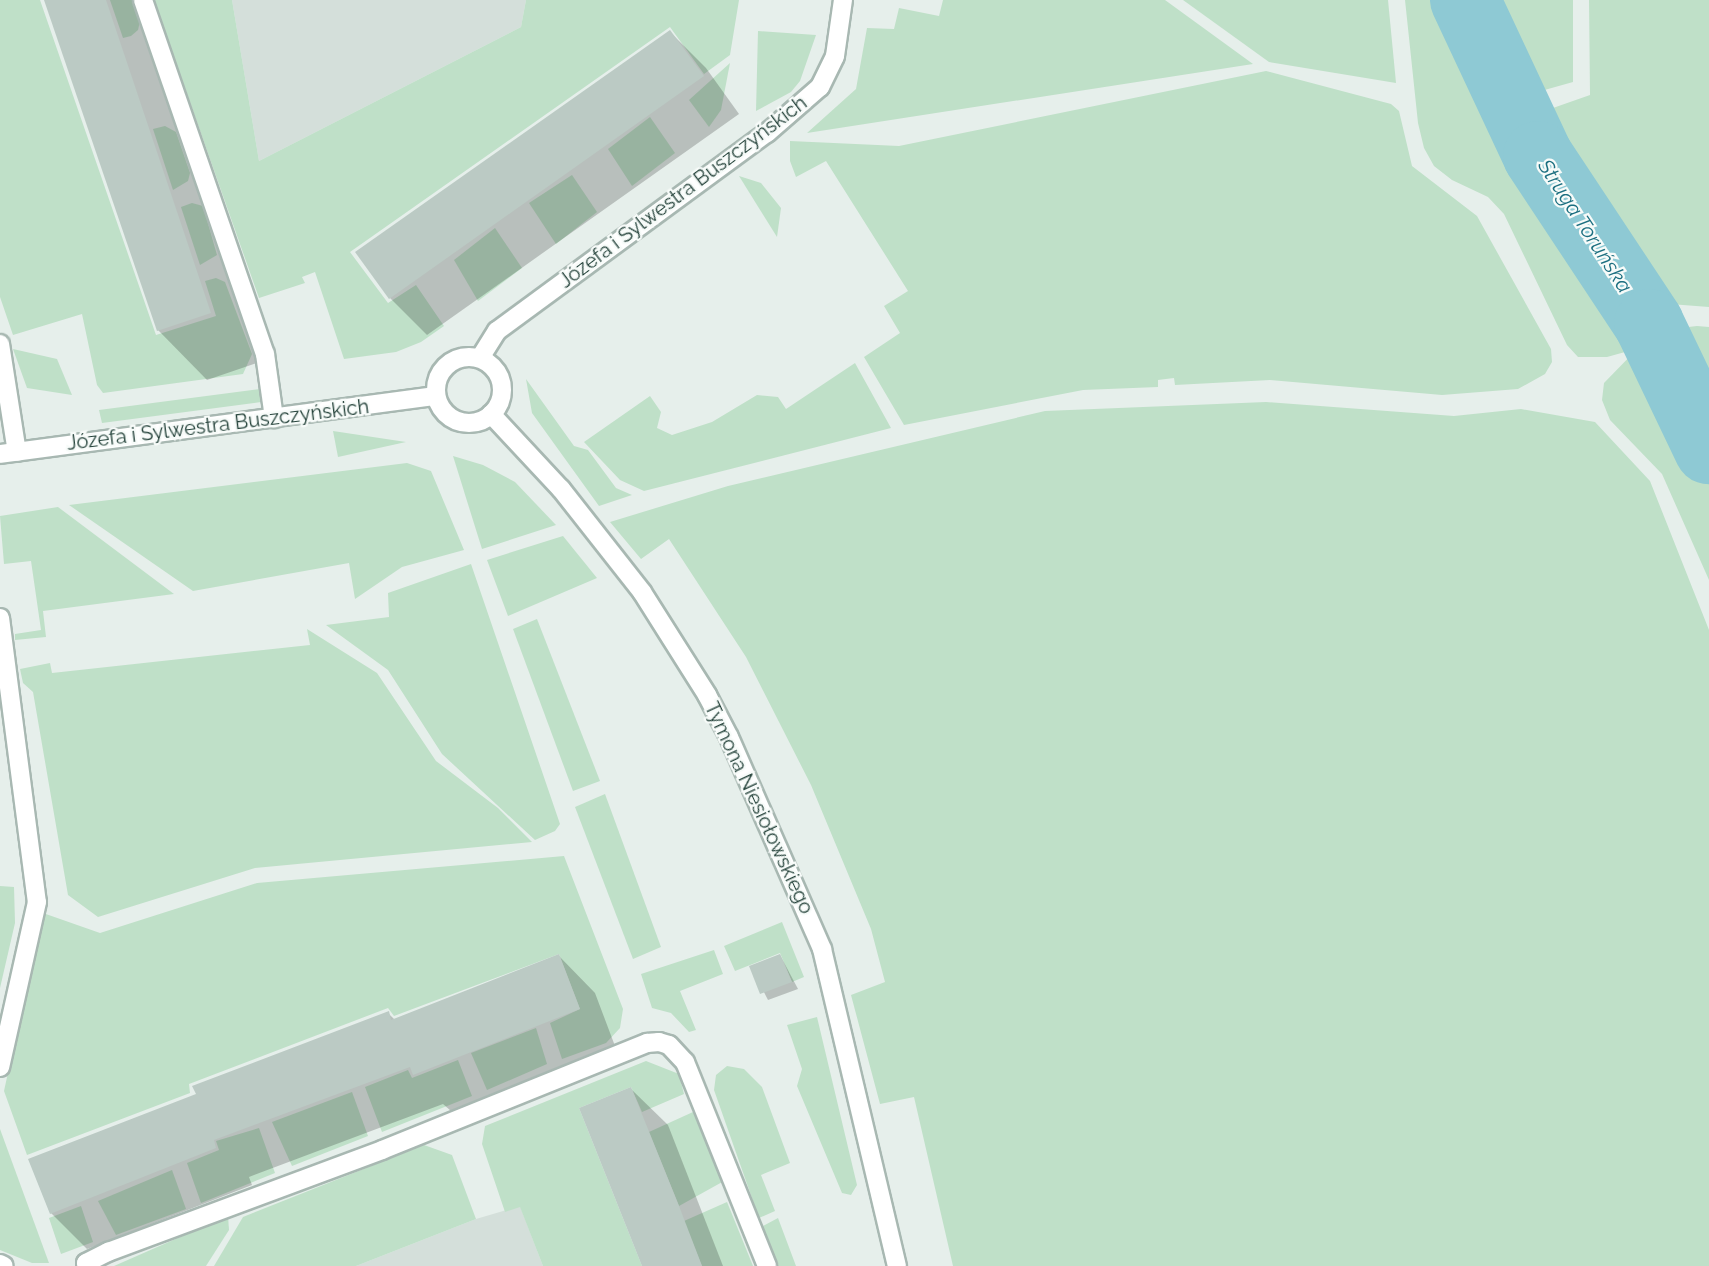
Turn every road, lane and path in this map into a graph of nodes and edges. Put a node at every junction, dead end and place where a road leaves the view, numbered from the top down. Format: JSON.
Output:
{"nodes":[{"id":1,"x":143,"y":0,"type":"edge"},
{"id":2,"x":843,"y":0,"type":"edge"},
{"id":3,"x":0,"y":344,"type":"edge"},
{"id":4,"x":480,"y":358,"type":"junction"},
{"id":5,"x":436,"y":396,"type":"junction"},
{"id":6,"x":490,"y":414,"type":"junction"},
{"id":7,"x":274,"y":418,"type":"junction"},
{"id":8,"x":9,"y":453,"type":"edge"},
{"id":9,"x":0,"y":618,"type":"edge"},
{"id":10,"x":0,"y":1067,"type":"edge"},
{"id":11,"x":84,"y":1265,"type":"edge"},
{"id":12,"x":766,"y":1266,"type":"edge"},
{"id":13,"x":897,"y":1266,"type":"edge"}],
"edges":[{"from":1,"to":7,"type":"street"},
{"from":2,"to":4,"type":"street","name":"Józefa i Sylwestra Buszczyńskich"},
{"from":3,"to":8,"type":"street"},
{"from":4,"to":5,"type":"street"},
{"from":4,"to":6,"type":"street"},
{"from":5,"to":6,"type":"street"},
{"from":5,"to":7,"type":"street","name":"Józefa i Sylwestra Buszczyńskich"},
{"from":6,"to":13,"type":"street","name":"Tymona Niesiołowskiego"},
{"from":7,"to":8,"type":"street","name":"Józefa i Sylwestra Buszczyńskich"},
{"from":9,"to":10,"type":"street"},
{"from":11,"to":12,"type":"street"}]}
